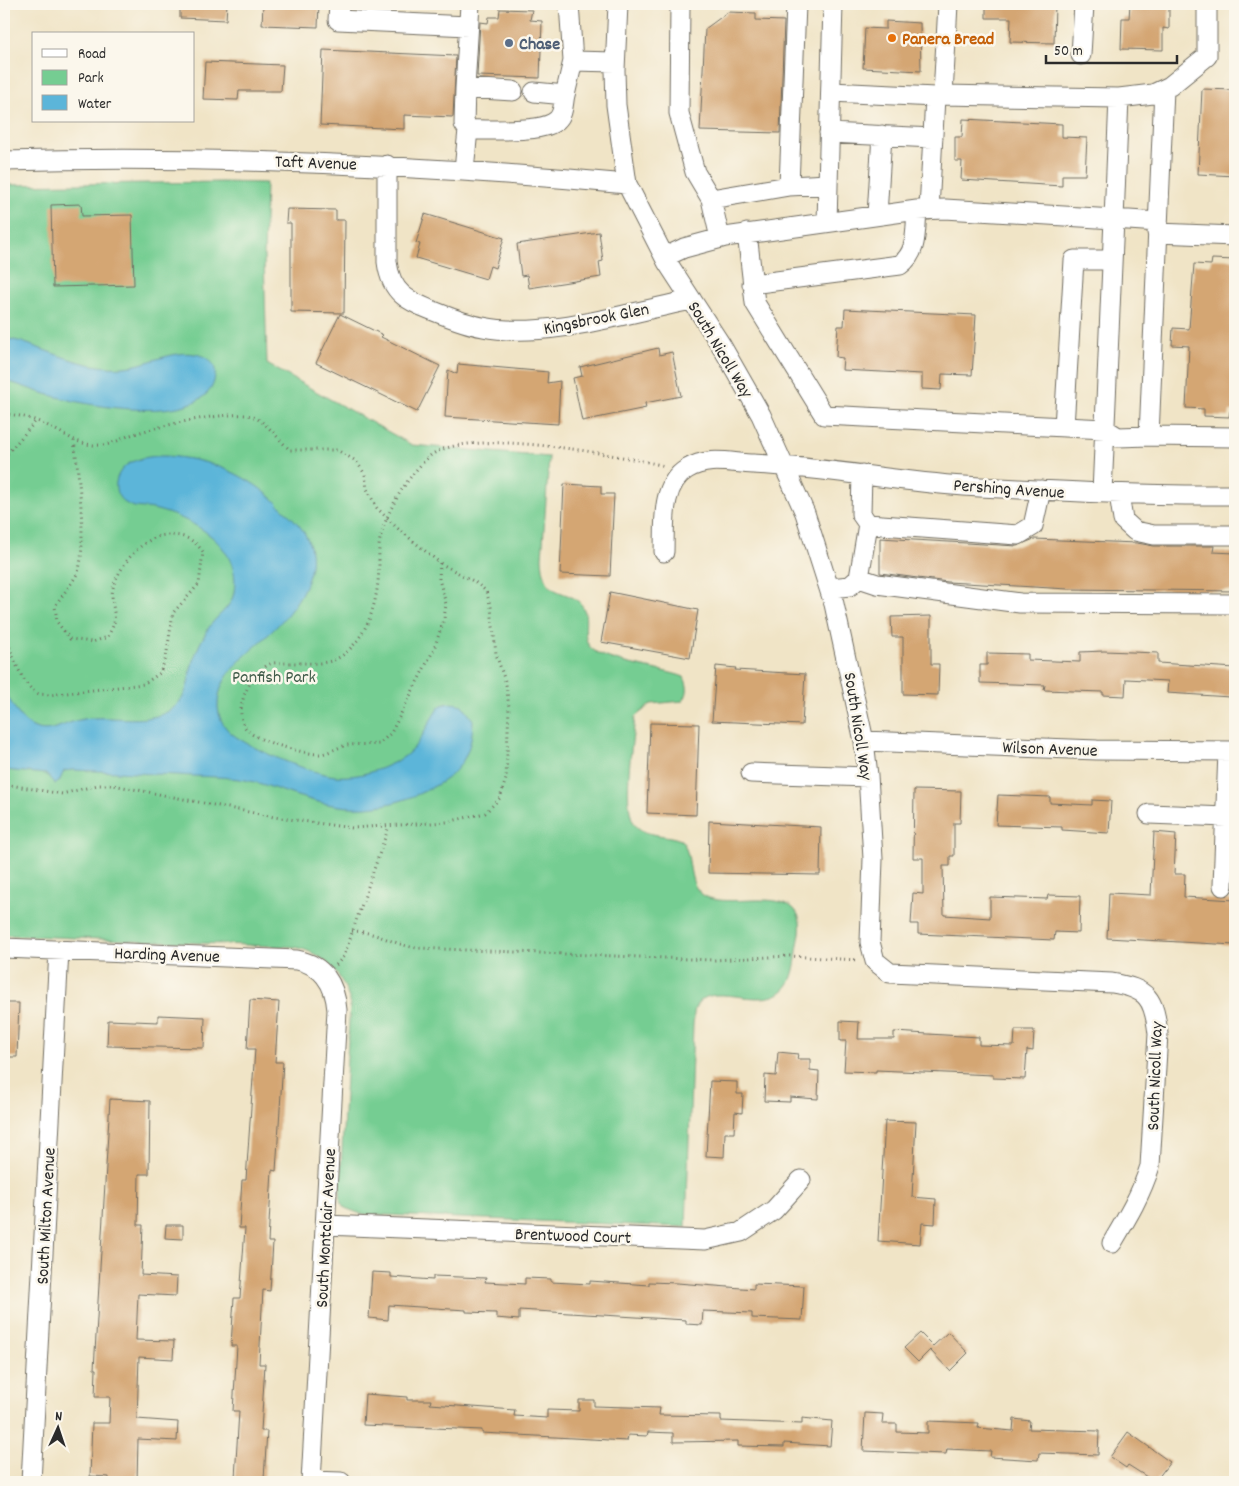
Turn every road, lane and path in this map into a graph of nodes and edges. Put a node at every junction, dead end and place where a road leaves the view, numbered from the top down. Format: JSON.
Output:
{"nodes":[{"id":1,"x":339,"y":4,"type":"edge"},
{"id":2,"x":470,"y":4,"type":"edge"},
{"id":3,"x":570,"y":4,"type":"edge"},
{"id":4,"x":618,"y":4,"type":"edge"},
{"id":5,"x":680,"y":4,"type":"edge"},
{"id":6,"x":796,"y":4,"type":"edge"},
{"id":7,"x":833,"y":4,"type":"edge"},
{"id":8,"x":948,"y":4,"type":"edge"},
{"id":9,"x":1084,"y":4,"type":"edge"},
{"id":10,"x":1207,"y":4,"type":"edge"},
{"id":11,"x":468,"y":26,"type":"junction"},
{"id":12,"x":1081,"y":55,"type":"dead end"},
{"id":13,"x":573,"y":61,"type":"junction"},
{"id":14,"x":615,"y":62,"type":"junction"},
{"id":15,"x":465,"y":88,"type":"junction"},
{"id":16,"x":1164,"y":89,"type":"junction"},
{"id":17,"x":514,"y":91,"type":"dead end"},
{"id":18,"x":534,"y":92,"type":"dead end"},
{"id":19,"x":831,"y":92,"type":"junction"},
{"id":20,"x":565,"y":94,"type":"junction"},
{"id":21,"x":939,"y":96,"type":"junction"},
{"id":22,"x":1120,"y":98,"type":"junction"},
{"id":23,"x":468,"y":130,"type":"junction"},
{"id":24,"x":829,"y":133,"type":"junction"},
{"id":25,"x":882,"y":135,"type":"junction"},
{"id":26,"x":933,"y":138,"type":"junction"},
{"id":27,"x":4,"y":161,"type":"edge"},
{"id":28,"x":387,"y":164,"type":"junction"},
{"id":29,"x":464,"y":170,"type":"junction"},
{"id":30,"x":627,"y":184,"type":"junction"},
{"id":31,"x":828,"y":184,"type":"junction"},
{"id":32,"x":789,"y":186,"type":"junction"},
{"id":33,"x":711,"y":199,"type":"junction"},
{"id":34,"x":923,"y":210,"type":"junction"},
{"id":35,"x":876,"y":215,"type":"junction"},
{"id":36,"x":1114,"y":219,"type":"junction"},
{"id":37,"x":827,"y":222,"type":"junction"},
{"id":38,"x":1157,"y":227,"type":"junction"},
{"id":39,"x":747,"y":233,"type":"junction"},
{"id":40,"x":1235,"y":236,"type":"edge"},
{"id":41,"x":720,"y":238,"type":"junction"},
{"id":42,"x":665,"y":257,"type":"junction"},
{"id":43,"x":1112,"y":260,"type":"junction"},
{"id":44,"x":752,"y":284,"type":"junction"},
{"id":45,"x":692,"y":300,"type":"junction"},
{"id":46,"x":4,"y":414,"type":"edge"},
{"id":47,"x":36,"y":421,"type":"junction"},
{"id":48,"x":1064,"y":427,"type":"junction"},
{"id":49,"x":1105,"y":429,"type":"junction"},
{"id":50,"x":1149,"y":436,"type":"junction"},
{"id":51,"x":1235,"y":437,"type":"edge"},
{"id":52,"x":74,"y":441,"type":"junction"},
{"id":53,"x":4,"y":457,"type":"edge"},
{"id":54,"x":784,"y":464,"type":"junction"},
{"id":55,"x":685,"y":470,"type":"junction"},
{"id":56,"x":862,"y":474,"type":"junction"},
{"id":57,"x":1041,"y":490,"type":"junction"},
{"id":58,"x":1110,"y":494,"type":"junction"},
{"id":59,"x":1235,"y":495,"type":"edge"},
{"id":60,"x":388,"y":518,"type":"junction"},
{"id":61,"x":868,"y":524,"type":"junction"},
{"id":62,"x":1235,"y":535,"type":"edge"},
{"id":63,"x":664,"y":552,"type":"dead end"},
{"id":64,"x":440,"y":563,"type":"junction"},
{"id":65,"x":859,"y":578,"type":"junction"},
{"id":66,"x":830,"y":588,"type":"junction"},
{"id":67,"x":1235,"y":604,"type":"edge"},
{"id":68,"x":4,"y":628,"type":"edge"},
{"id":69,"x":864,"y":740,"type":"junction"},
{"id":70,"x":1232,"y":751,"type":"edge"},
{"id":71,"x":751,"y":773,"type":"dead end"},
{"id":72,"x":868,"y":777,"type":"junction"},
{"id":73,"x":4,"y":784,"type":"edge"},
{"id":74,"x":1149,"y":814,"type":"dead end"},
{"id":75,"x":1226,"y":817,"type":"junction"},
{"id":76,"x":389,"y":826,"type":"junction"},
{"id":77,"x":1223,"y":886,"type":"dead end"},
{"id":78,"x":352,"y":931,"type":"junction"},
{"id":79,"x":4,"y":948,"type":"edge"},
{"id":80,"x":59,"y":950,"type":"junction"},
{"id":81,"x":875,"y":961,"type":"junction"},
{"id":82,"x":326,"y":976,"type":"junction"},
{"id":83,"x":800,"y":1180,"type":"dead end"},
{"id":84,"x":325,"y":1225,"type":"junction"},
{"id":85,"x":1112,"y":1243,"type":"dead end"},
{"id":86,"x":31,"y":1482,"type":"edge"},
{"id":87,"x":311,"y":1482,"type":"edge"},
{"id":88,"x":341,"y":1482,"type":"edge"}],
"edges":[{"from":1,"to":11,"type":"street"},
{"from":2,"to":11,"type":"street"},
{"from":3,"to":13,"type":"street"},
{"from":4,"to":14,"type":"street","name":"South Nicoll Way"},
{"from":5,"to":33,"type":"street"},
{"from":6,"to":32,"type":"street"},
{"from":7,"to":19,"type":"street"},
{"from":8,"to":21,"type":"street"},
{"from":9,"to":12,"type":"street"},
{"from":10,"to":16,"type":"street"},
{"from":11,"to":15,"type":"street"},
{"from":13,"to":14,"type":"street"},
{"from":13,"to":20,"type":"street"},
{"from":14,"to":30,"type":"street","name":"South Nicoll Way"},
{"from":15,"to":17,"type":"street"},
{"from":15,"to":23,"type":"street"},
{"from":16,"to":22,"type":"street"},
{"from":16,"to":38,"type":"street"},
{"from":18,"to":20,"type":"street"},
{"from":19,"to":21,"type":"street"},
{"from":19,"to":24,"type":"street"},
{"from":20,"to":23,"type":"street"},
{"from":21,"to":22,"type":"street"},
{"from":21,"to":26,"type":"street"},
{"from":22,"to":36,"type":"street"},
{"from":23,"to":29,"type":"street"},
{"from":24,"to":25,"type":"street"},
{"from":24,"to":31,"type":"street"},
{"from":25,"to":26,"type":"street"},
{"from":25,"to":35,"type":"street"},
{"from":26,"to":34,"type":"street"},
{"from":27,"to":28,"type":"street","name":"Taft Avenue"},
{"from":28,"to":29,"type":"street","name":"Taft Avenue"},
{"from":28,"to":45,"type":"street","name":"Kingsbrook Glen"},
{"from":29,"to":30,"type":"street","name":"Taft Avenue"},
{"from":30,"to":42,"type":"street","name":"South Nicoll Way"},
{"from":31,"to":32,"type":"street"},
{"from":31,"to":37,"type":"street"},
{"from":32,"to":33,"type":"street"},
{"from":33,"to":41,"type":"street"},
{"from":34,"to":35,"type":"street"},
{"from":34,"to":36,"type":"street"},
{"from":34,"to":44,"type":"street"},
{"from":35,"to":37,"type":"street"},
{"from":36,"to":38,"type":"street"},
{"from":36,"to":43,"type":"street"},
{"from":37,"to":39,"type":"street"},
{"from":38,"to":40,"type":"street"},
{"from":38,"to":50,"type":"street"},
{"from":39,"to":41,"type":"street"},
{"from":39,"to":44,"type":"street"},
{"from":41,"to":42,"type":"street"},
{"from":42,"to":45,"type":"street","name":"South Nicoll Way"},
{"from":43,"to":48,"type":"street"},
{"from":43,"to":49,"type":"street"},
{"from":44,"to":48,"type":"street"},
{"from":45,"to":54,"type":"street","name":"South Nicoll Way"},
{"from":46,"to":47,"type":"path"},
{"from":47,"to":52,"type":"path"},
{"from":47,"to":53,"type":"path"},
{"from":48,"to":49,"type":"street"},
{"from":49,"to":50,"type":"street"},
{"from":49,"to":58,"type":"street"},
{"from":50,"to":51,"type":"street"},
{"from":52,"to":60,"type":"path"},
{"from":52,"to":68,"type":"path"},
{"from":54,"to":55,"type":"street","name":"Pershing Avenue"},
{"from":54,"to":56,"type":"street","name":"Pershing Avenue"},
{"from":54,"to":66,"type":"street","name":"South Nicoll Way"},
{"from":55,"to":60,"type":"path"},
{"from":55,"to":63,"type":"street"},
{"from":56,"to":57,"type":"street","name":"Pershing Avenue"},
{"from":56,"to":61,"type":"street"},
{"from":57,"to":58,"type":"street","name":"Pershing Avenue"},
{"from":57,"to":61,"type":"street"},
{"from":58,"to":59,"type":"street","name":"Pershing Avenue"},
{"from":58,"to":62,"type":"street"},
{"from":60,"to":64,"type":"path"},
{"from":60,"to":64,"type":"path"},
{"from":61,"to":65,"type":"street"},
{"from":64,"to":76,"type":"path"},
{"from":65,"to":66,"type":"street"},
{"from":65,"to":67,"type":"street"},
{"from":66,"to":69,"type":"street","name":"South Nicoll Way"},
{"from":69,"to":70,"type":"street","name":"Wilson Avenue"},
{"from":69,"to":72,"type":"street","name":"South Nicoll Way"},
{"from":70,"to":75,"type":"street"},
{"from":71,"to":72,"type":"street"},
{"from":72,"to":81,"type":"street","name":"South Nicoll Way"},
{"from":73,"to":76,"type":"path"},
{"from":74,"to":75,"type":"street"},
{"from":75,"to":77,"type":"street"},
{"from":76,"to":78,"type":"path"},
{"from":78,"to":81,"type":"path"},
{"from":78,"to":82,"type":"path"},
{"from":79,"to":80,"type":"street","name":"Harding Avenue"},
{"from":80,"to":82,"type":"street","name":"Harding Avenue"},
{"from":80,"to":86,"type":"street","name":"South Milton Avenue"},
{"from":81,"to":85,"type":"street","name":"South Nicoll Way"},
{"from":82,"to":84,"type":"street","name":"South Montclair Avenue"},
{"from":83,"to":84,"type":"street","name":"Brentwood Court"},
{"from":84,"to":87,"type":"street","name":"South Montclair Avenue"},
{"from":87,"to":88,"type":"street"}]}
